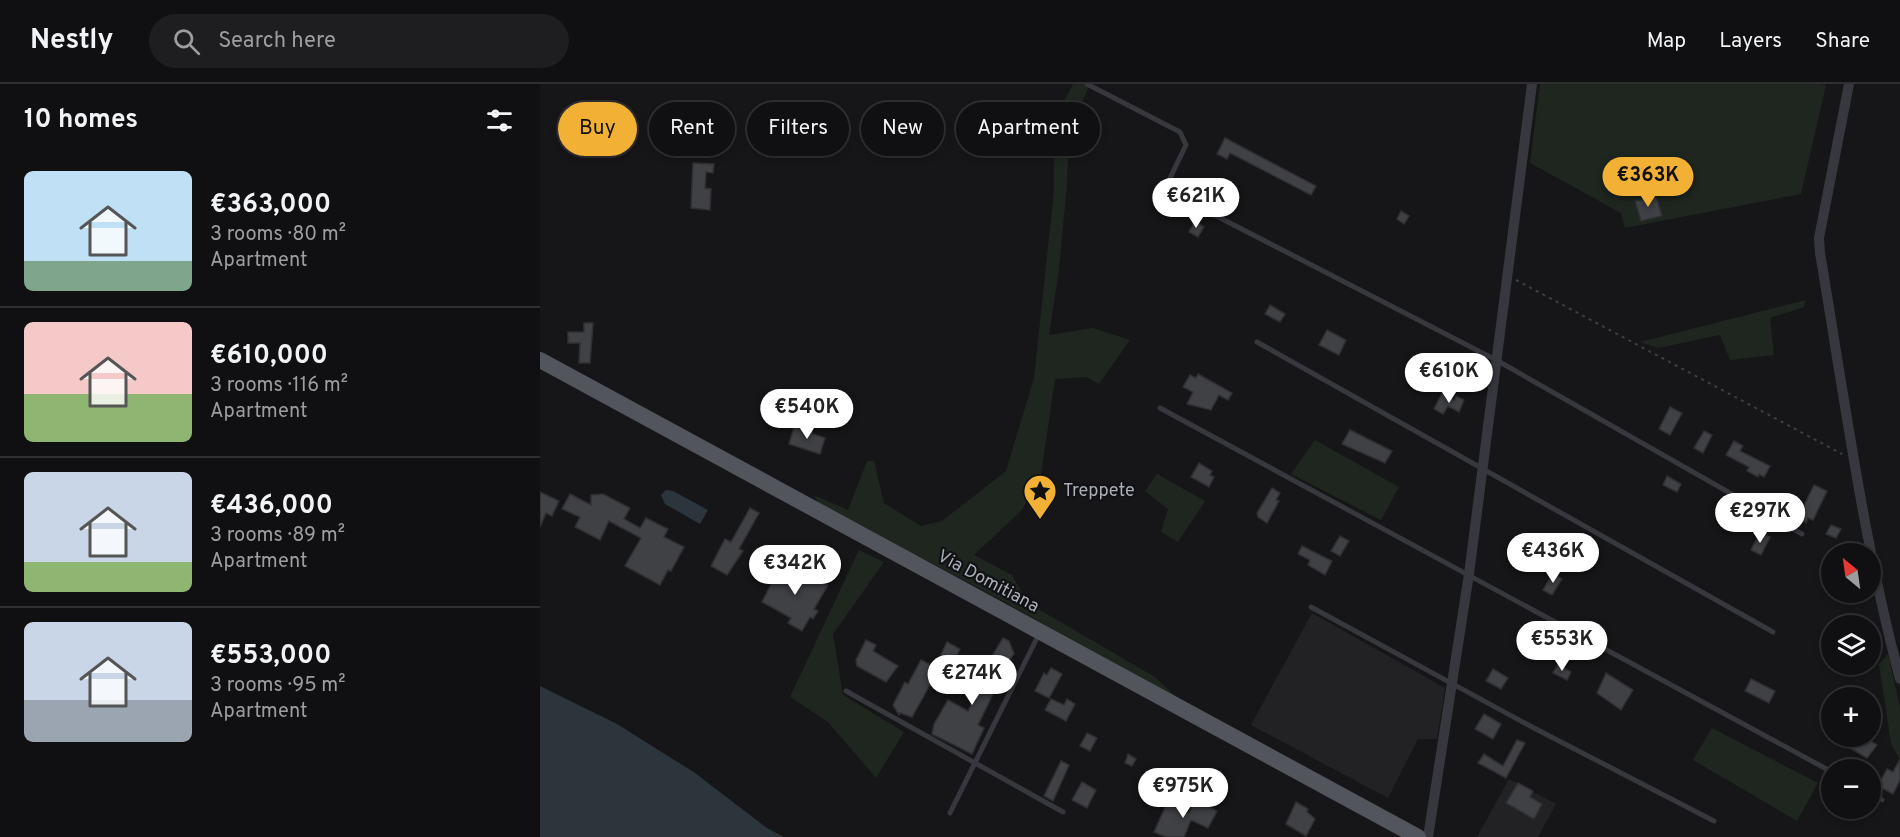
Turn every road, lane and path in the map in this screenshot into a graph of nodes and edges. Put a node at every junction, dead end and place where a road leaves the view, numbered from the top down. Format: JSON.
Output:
{"nodes":[{"id":1,"x":1087,"y":84,"type":"edge"},
{"id":2,"x":1532,"y":84,"type":"edge"},
{"id":3,"x":1849,"y":84,"type":"edge"},
{"id":4,"x":1509,"y":276,"type":"junction"},
{"id":5,"x":1257,"y":342,"type":"dead end"},
{"id":6,"x":540,"y":360,"type":"edge"},
{"id":7,"x":1498,"y":361,"type":"junction"},
{"id":8,"x":1160,"y":408,"type":"dead end"},
{"id":9,"x":1855,"y":461,"type":"junction"},
{"id":10,"x":1484,"y":468,"type":"junction"},
{"id":11,"x":1802,"y":534,"type":"dead end"},
{"id":12,"x":1470,"y":574,"type":"junction"},
{"id":13,"x":1311,"y":607,"type":"dead end"},
{"id":14,"x":1040,"y":632,"type":"junction"},
{"id":15,"x":1773,"y":632,"type":"dead end"},
{"id":16,"x":1900,"y":679,"type":"edge"},
{"id":17,"x":1454,"y":684,"type":"junction"},
{"id":18,"x":846,"y":691,"type":"dead end"},
{"id":19,"x":975,"y":761,"type":"junction"},
{"id":20,"x":1821,"y":766,"type":"edge"},
{"id":21,"x":1063,"y":812,"type":"dead end"},
{"id":22,"x":950,"y":813,"type":"dead end"},
{"id":23,"x":1714,"y":821,"type":"dead end"},
{"id":24,"x":1418,"y":837,"type":"edge"},
{"id":25,"x":1428,"y":837,"type":"edge"}],
"edges":[{"from":1,"to":7,"type":"lane"},
{"from":2,"to":4,"type":"street"},
{"from":3,"to":9,"type":"street"},
{"from":4,"to":7,"type":"street"},
{"from":4,"to":9,"type":"path"},
{"from":5,"to":10,"type":"lane"},
{"from":6,"to":14,"type":"main road","name":"Via Domitiana"},
{"from":7,"to":10,"type":"street"},
{"from":7,"to":11,"type":"lane"},
{"from":8,"to":12,"type":"lane"},
{"from":9,"to":16,"type":"street"},
{"from":10,"to":12,"type":"street"},
{"from":10,"to":15,"type":"lane"},
{"from":12,"to":17,"type":"street"},
{"from":12,"to":20,"type":"lane"},
{"from":13,"to":17,"type":"lane"},
{"from":14,"to":19,"type":"lane"},
{"from":14,"to":24,"type":"main road","name":"Via Domitiana"},
{"from":17,"to":23,"type":"lane"},
{"from":17,"to":25,"type":"street"},
{"from":18,"to":19,"type":"lane"},
{"from":19,"to":21,"type":"lane"},
{"from":19,"to":22,"type":"lane"}]}
